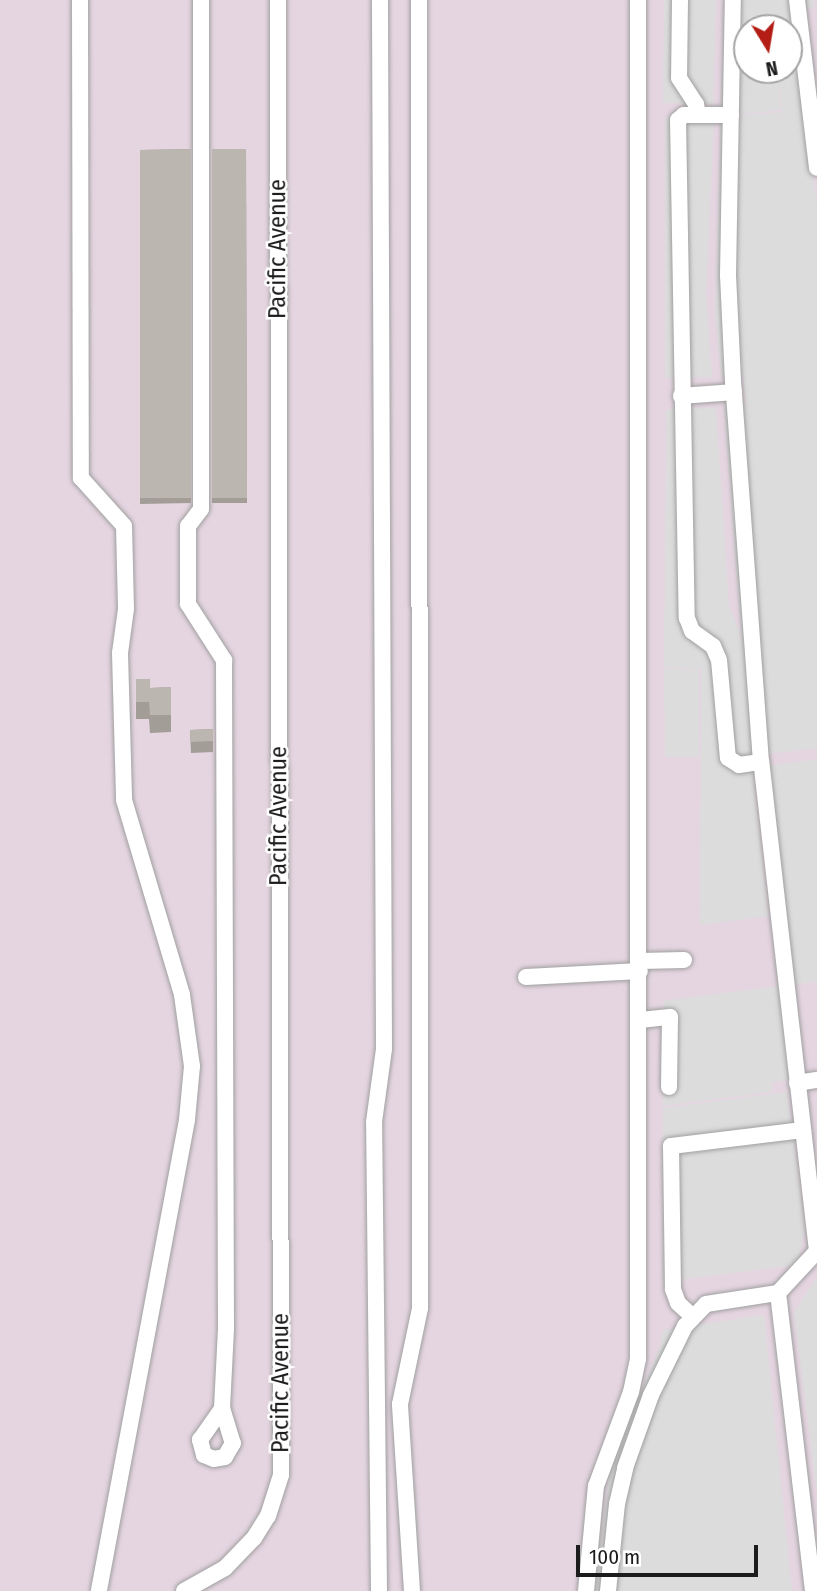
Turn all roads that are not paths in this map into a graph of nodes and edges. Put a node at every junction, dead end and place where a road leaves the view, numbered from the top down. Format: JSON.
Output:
{"nodes":[{"id":1,"x":80,"y":0,"type":"edge"},
{"id":2,"x":201,"y":0,"type":"edge"},
{"id":3,"x":278,"y":0,"type":"edge"},
{"id":4,"x":380,"y":0,"type":"edge"},
{"id":5,"x":419,"y":0,"type":"edge"},
{"id":6,"x":638,"y":0,"type":"edge"},
{"id":7,"x":680,"y":0,"type":"edge"},
{"id":8,"x":733,"y":0,"type":"edge"},
{"id":9,"x":796,"y":0,"type":"edge"},
{"id":10,"x":698,"y":115,"type":"junction"},
{"id":11,"x":731,"y":115,"type":"junction"},
{"id":12,"x":817,"y":169,"type":"edge"},
{"id":13,"x":734,"y":392,"type":"junction"},
{"id":14,"x":681,"y":396,"type":"junction"},
{"id":15,"x":761,"y":762,"type":"junction"},
{"id":16,"x":684,"y":960,"type":"dead end"},
{"id":17,"x":640,"y":966,"type":"junction"},
{"id":18,"x":526,"y":977,"type":"dead end"},
{"id":19,"x":640,"y":1020,"type":"junction"},
{"id":20,"x":817,"y":1080,"type":"edge"},
{"id":21,"x":797,"y":1083,"type":"junction"},
{"id":22,"x":669,"y":1087,"type":"dead end"},
{"id":23,"x":803,"y":1130,"type":"junction"},
{"id":24,"x":778,"y":1293,"type":"junction"},
{"id":25,"x":692,"y":1316,"type":"junction"},
{"id":26,"x":222,"y":1408,"type":"dead end"},
{"id":27,"x":99,"y":1591,"type":"edge"},
{"id":28,"x":184,"y":1591,"type":"edge"},
{"id":29,"x":379,"y":1591,"type":"edge"},
{"id":30,"x":412,"y":1591,"type":"edge"},
{"id":31,"x":586,"y":1591,"type":"edge"},
{"id":32,"x":608,"y":1591,"type":"edge"},
{"id":33,"x":813,"y":1591,"type":"edge"}],
"edges":[{"from":1,"to":27,"type":"street"},
{"from":2,"to":26,"type":"street"},
{"from":3,"to":28,"type":"street","name":"Pacific Avenue"},
{"from":4,"to":29,"type":"street"},
{"from":5,"to":30,"type":"street"},
{"from":6,"to":17,"type":"street"},
{"from":7,"to":10,"type":"street"},
{"from":8,"to":11,"type":"street"},
{"from":9,"to":12,"type":"street"},
{"from":10,"to":11,"type":"street"},
{"from":10,"to":14,"type":"street"},
{"from":11,"to":13,"type":"street"},
{"from":13,"to":14,"type":"street"},
{"from":13,"to":15,"type":"street"},
{"from":14,"to":15,"type":"street"},
{"from":15,"to":21,"type":"street"},
{"from":16,"to":17,"type":"street"},
{"from":17,"to":18,"type":"street"},
{"from":17,"to":19,"type":"street"},
{"from":19,"to":22,"type":"street"},
{"from":19,"to":31,"type":"street"},
{"from":20,"to":21,"type":"street"},
{"from":21,"to":23,"type":"street"},
{"from":23,"to":24,"type":"street"},
{"from":23,"to":25,"type":"street"},
{"from":24,"to":25,"type":"street"},
{"from":24,"to":33,"type":"street"},
{"from":25,"to":32,"type":"street"}]}
